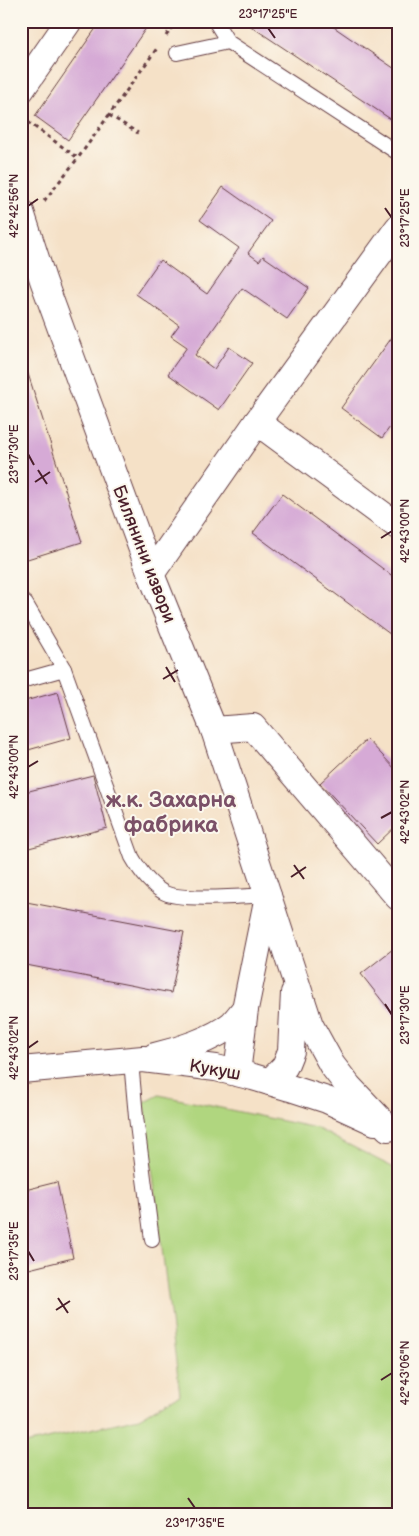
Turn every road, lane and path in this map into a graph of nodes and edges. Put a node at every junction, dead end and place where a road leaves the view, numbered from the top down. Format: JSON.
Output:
{"nodes":[{"id":1,"x":69,"y":21,"type":"edge"},
{"id":2,"x":176,"y":21,"type":"edge"},
{"id":3,"x":215,"y":21,"type":"edge"},
{"id":4,"x":228,"y":42,"type":"junction"},
{"id":5,"x":177,"y":53,"type":"dead end"},
{"id":6,"x":21,"y":90,"type":"edge"},
{"id":7,"x":110,"y":115,"type":"junction"},
{"id":8,"x":21,"y":117,"type":"edge"},
{"id":9,"x":138,"y":133,"type":"dead end"},
{"id":10,"x":398,"y":153,"type":"edge"},
{"id":11,"x":78,"y":158,"type":"junction"},
{"id":12,"x":24,"y":227,"type":"edge"},
{"id":13,"x":398,"y":228,"type":"edge"},
{"id":14,"x":257,"y":422,"type":"junction"},
{"id":15,"x":398,"y":526,"type":"edge"},
{"id":16,"x":151,"y":574,"type":"junction"},
{"id":17,"x":23,"y":603,"type":"edge"},
{"id":18,"x":64,"y":669,"type":"junction"},
{"id":19,"x":21,"y":682,"type":"edge"},
{"id":20,"x":214,"y":730,"type":"junction"},
{"id":21,"x":268,"y":895,"type":"junction"},
{"id":22,"x":398,"y":897,"type":"edge"},
{"id":23,"x":295,"y":980,"type":"junction"},
{"id":24,"x":245,"y":1009,"type":"junction"},
{"id":25,"x":137,"y":1060,"type":"junction"},
{"id":26,"x":21,"y":1070,"type":"edge"},
{"id":27,"x":237,"y":1073,"type":"junction"},
{"id":28,"x":270,"y":1082,"type":"junction"},
{"id":29,"x":393,"y":1131,"type":"edge"},
{"id":30,"x":152,"y":1240,"type":"dead end"}],
"edges":[{"from":1,"to":6,"type":"street"},
{"from":2,"to":7,"type":"path"},
{"from":3,"to":4,"type":"lane"},
{"from":4,"to":5,"type":"lane"},
{"from":4,"to":10,"type":"lane"},
{"from":7,"to":9,"type":"path"},
{"from":7,"to":11,"type":"path"},
{"from":8,"to":11,"type":"path"},
{"from":11,"to":12,"type":"path"},
{"from":12,"to":16,"type":"street","name":"Билянини извори"},
{"from":13,"to":14,"type":"street"},
{"from":14,"to":15,"type":"street"},
{"from":14,"to":16,"type":"street"},
{"from":16,"to":20,"type":"street","name":"Билянини извори"},
{"from":17,"to":18,"type":"lane"},
{"from":18,"to":19,"type":"lane"},
{"from":18,"to":21,"type":"lane"},
{"from":20,"to":21,"type":"street","name":"Билянини извори"},
{"from":20,"to":22,"type":"street"},
{"from":21,"to":23,"type":"street","name":"Билянини извори"},
{"from":21,"to":24,"type":"street","name":"Билянини извори"},
{"from":23,"to":28,"type":"street","name":"Билянини извори"},
{"from":23,"to":29,"type":"street","name":"Билянини извори"},
{"from":24,"to":25,"type":"street"},
{"from":24,"to":27,"type":"street","name":"Билянини извори"},
{"from":25,"to":26,"type":"street","name":"Кукуш"},
{"from":25,"to":27,"type":"street","name":"Кукуш"},
{"from":25,"to":30,"type":"lane"},
{"from":27,"to":28,"type":"street","name":"Кукуш"},
{"from":28,"to":29,"type":"street","name":"Кукуш"}]}
